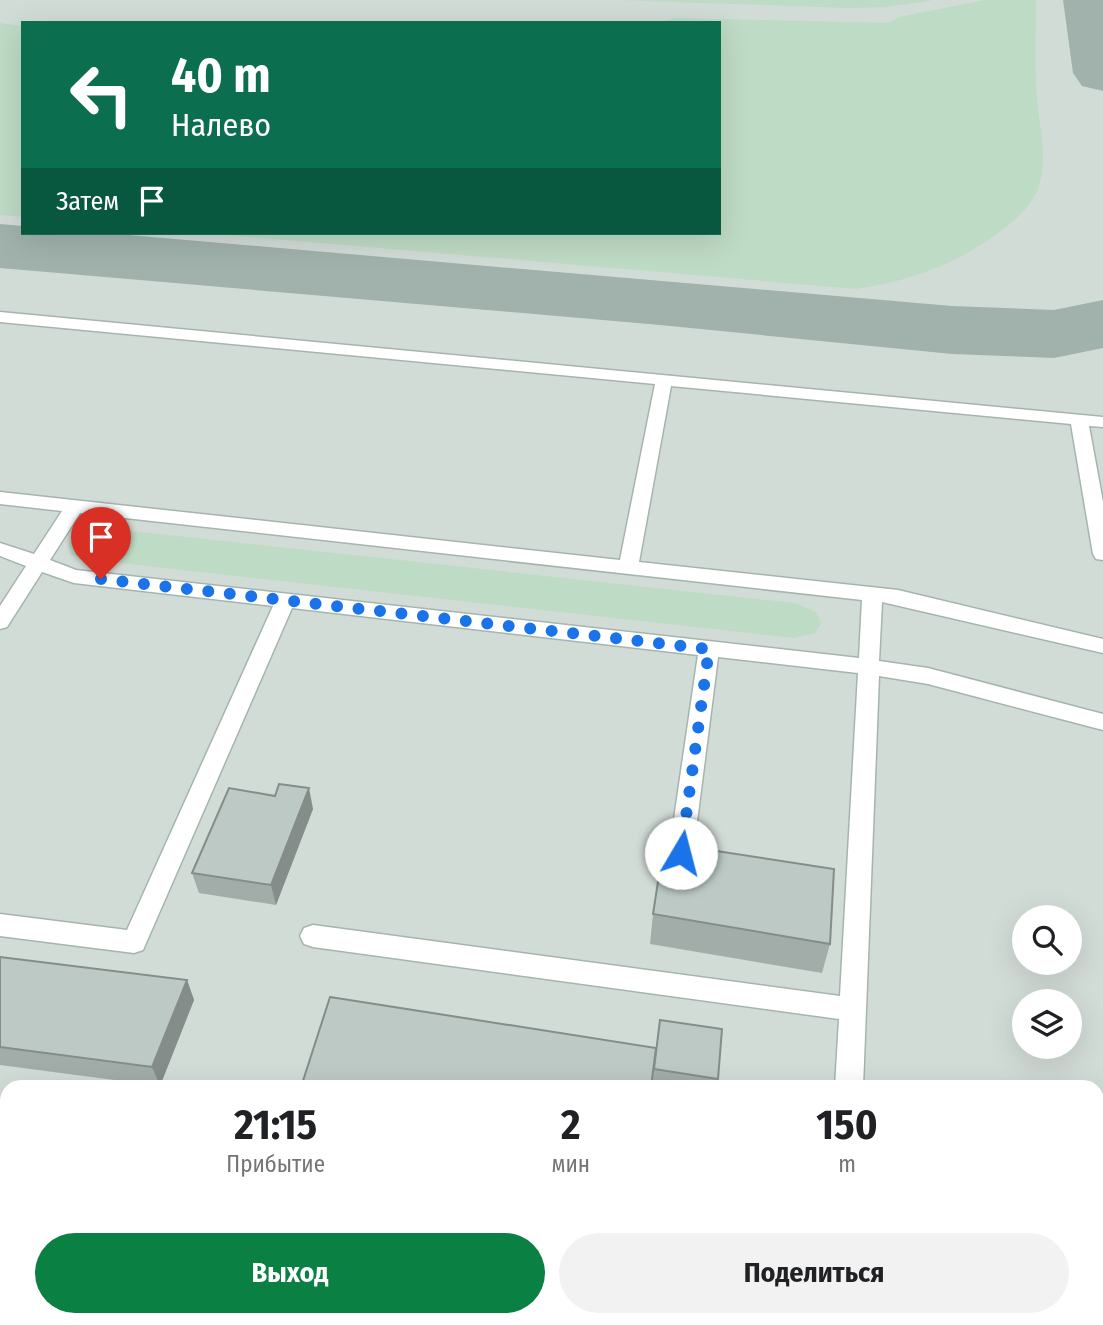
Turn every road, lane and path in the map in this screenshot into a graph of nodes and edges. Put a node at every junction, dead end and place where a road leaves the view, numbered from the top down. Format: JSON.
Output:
{"nodes":[{"id":1,"x":0,"y":317,"type":"edge"},
{"id":2,"x":664,"y":380,"type":"junction"},
{"id":3,"x":1079,"y":420,"type":"junction"},
{"id":4,"x":1103,"y":422,"type":"edge"},
{"id":5,"x":0,"y":498,"type":"edge"},
{"id":6,"x":75,"y":506,"type":"junction"},
{"id":7,"x":0,"y":550,"type":"edge"},
{"id":8,"x":1103,"y":554,"type":"edge"},
{"id":9,"x":39,"y":564,"type":"junction"},
{"id":10,"x":628,"y":567,"type":"junction"},
{"id":11,"x":872,"y":595,"type":"junction"},
{"id":12,"x":285,"y":602,"type":"junction"},
{"id":13,"x":0,"y":622,"type":"edge"},
{"id":14,"x":1103,"y":646,"type":"edge"},
{"id":15,"x":709,"y":649,"type":"junction"},
{"id":16,"x":868,"y":667,"type":"junction"},
{"id":17,"x":1103,"y":722,"type":"edge"},
{"id":18,"x":681,"y":853,"type":"edge"},
{"id":19,"x":0,"y":925,"type":"edge"},
{"id":20,"x":313,"y":936,"type":"dead end"},
{"id":21,"x":852,"y":1009,"type":"junction"},
{"id":22,"x":849,"y":1080,"type":"edge"}],
"edges":[{"from":1,"to":2,"type":"lane"},
{"from":2,"to":3,"type":"lane"},
{"from":2,"to":10,"type":"lane"},
{"from":3,"to":4,"type":"lane"},
{"from":3,"to":8,"type":"lane"},
{"from":5,"to":6,"type":"lane"},
{"from":6,"to":9,"type":"lane"},
{"from":6,"to":10,"type":"lane"},
{"from":7,"to":9,"type":"lane"},
{"from":9,"to":12,"type":"lane"},
{"from":9,"to":13,"type":"lane"},
{"from":10,"to":11,"type":"lane"},
{"from":11,"to":14,"type":"lane"},
{"from":11,"to":16,"type":"lane"},
{"from":12,"to":15,"type":"lane"},
{"from":12,"to":19,"type":"lane"},
{"from":15,"to":16,"type":"lane"},
{"from":15,"to":18,"type":"lane"},
{"from":16,"to":17,"type":"lane"},
{"from":16,"to":21,"type":"lane"},
{"from":20,"to":21,"type":"lane"},
{"from":21,"to":22,"type":"lane"}]}
